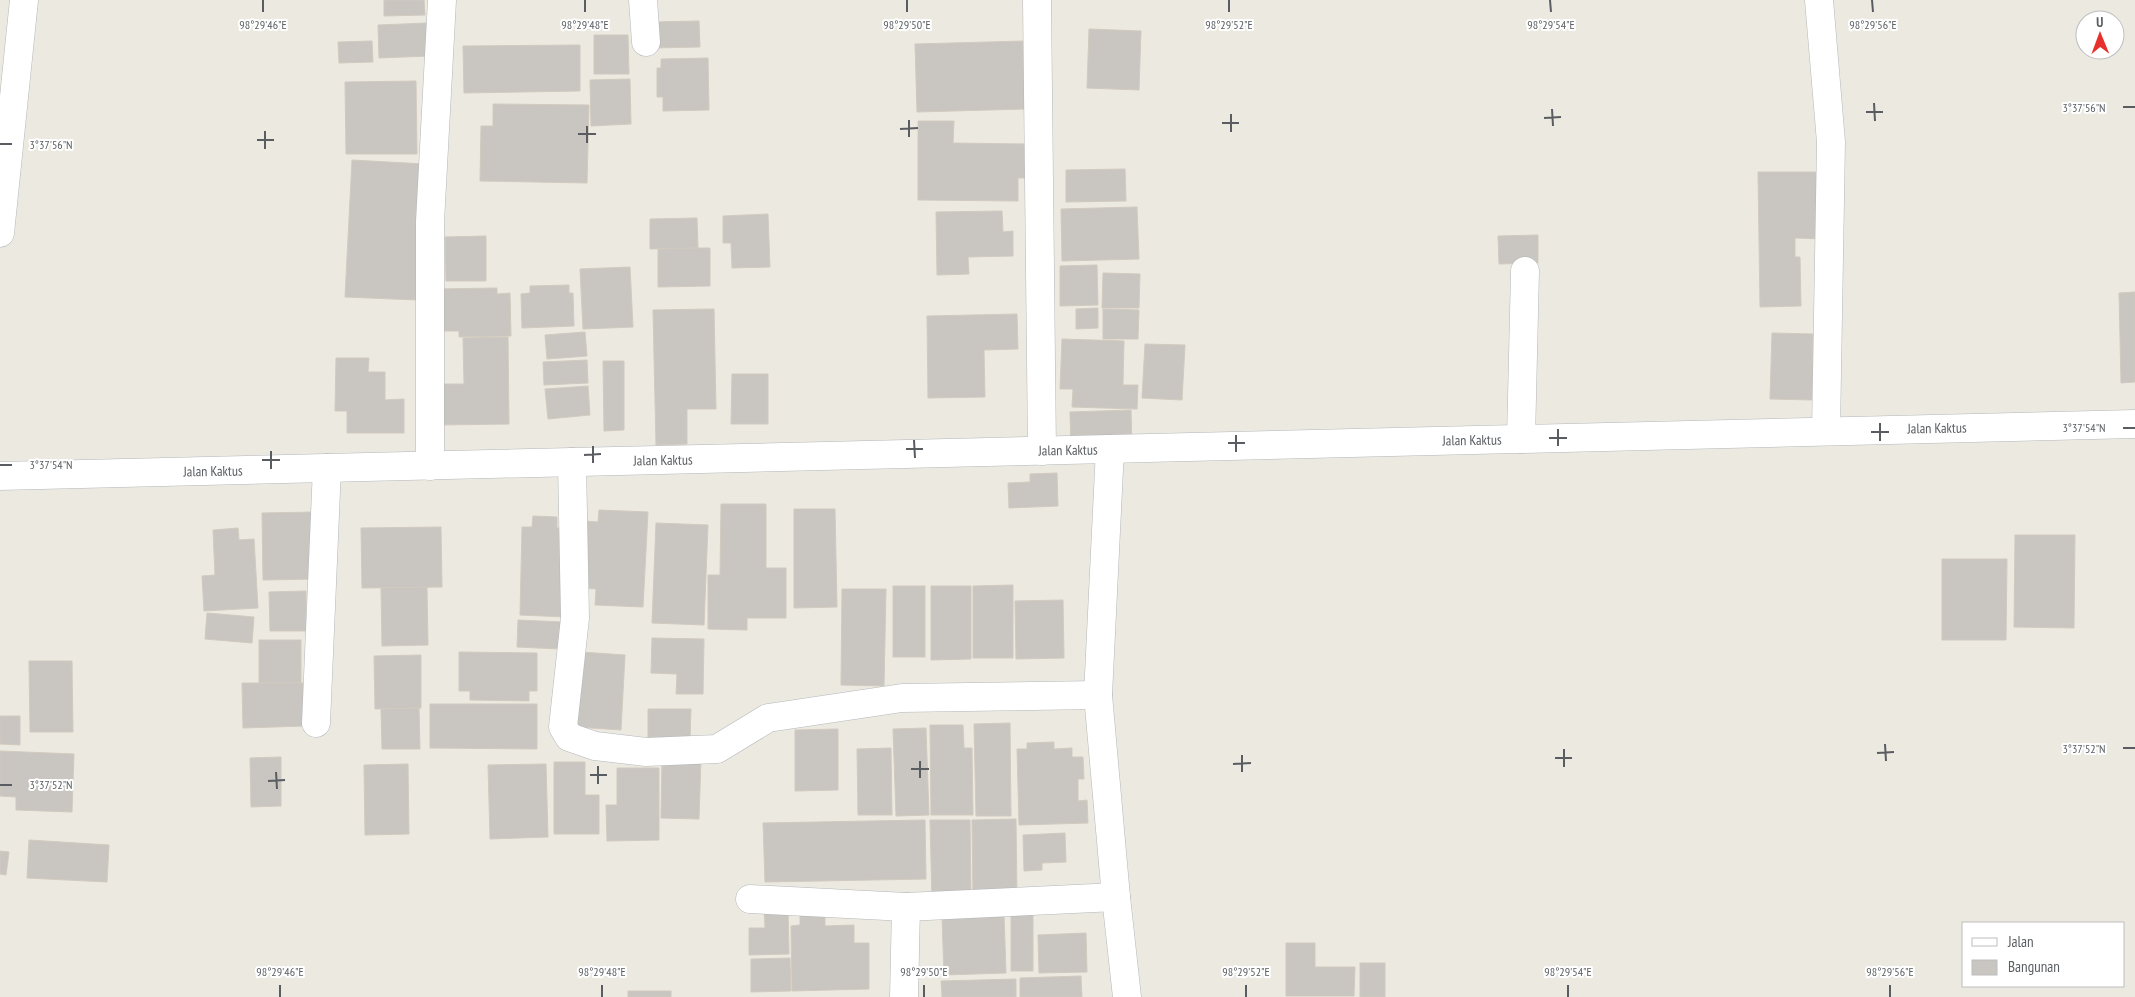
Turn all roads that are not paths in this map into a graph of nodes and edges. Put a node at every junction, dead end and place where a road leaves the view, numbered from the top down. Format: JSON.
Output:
{"nodes":[{"id":1,"x":24,"y":0,"type":"edge"},
{"id":2,"x":442,"y":0,"type":"edge"},
{"id":3,"x":643,"y":0,"type":"edge"},
{"id":4,"x":1037,"y":0,"type":"edge"},
{"id":5,"x":1819,"y":0,"type":"edge"},
{"id":6,"x":646,"y":42,"type":"dead end"},
{"id":7,"x":0,"y":233,"type":"edge"},
{"id":8,"x":1526,"y":271,"type":"dead end"},
{"id":9,"x":2135,"y":424,"type":"edge"},
{"id":10,"x":1826,"y":431,"type":"junction"},
{"id":11,"x":1521,"y":439,"type":"junction"},
{"id":12,"x":1110,"y":449,"type":"junction"},
{"id":13,"x":1042,"y":450,"type":"junction"},
{"id":14,"x":572,"y":462,"type":"junction"},
{"id":15,"x":430,"y":466,"type":"junction"},
{"id":16,"x":327,"y":468,"type":"junction"},
{"id":17,"x":0,"y":476,"type":"edge"},
{"id":18,"x":1098,"y":695,"type":"junction"},
{"id":19,"x":316,"y":723,"type":"dead end"},
{"id":20,"x":1116,"y":897,"type":"junction"},
{"id":21,"x":750,"y":899,"type":"dead end"},
{"id":22,"x":906,"y":907,"type":"junction"},
{"id":23,"x":904,"y":997,"type":"edge"},
{"id":24,"x":1127,"y":997,"type":"edge"}],
"edges":[{"from":1,"to":7,"type":"street"},
{"from":2,"to":15,"type":"street"},
{"from":3,"to":6,"type":"street"},
{"from":4,"to":13,"type":"street"},
{"from":5,"to":10,"type":"street"},
{"from":8,"to":11,"type":"street"},
{"from":9,"to":10,"type":"street","name":"Jalan Kaktus"},
{"from":10,"to":11,"type":"street","name":"Jalan Kaktus"},
{"from":11,"to":12,"type":"street","name":"Jalan Kaktus"},
{"from":12,"to":13,"type":"street","name":"Jalan Kaktus"},
{"from":12,"to":18,"type":"street"},
{"from":13,"to":14,"type":"street","name":"Jalan Kaktus"},
{"from":14,"to":15,"type":"street","name":"Jalan Kaktus"},
{"from":14,"to":18,"type":"street"},
{"from":15,"to":16,"type":"street","name":"Jalan Kaktus"},
{"from":16,"to":17,"type":"street","name":"Jalan Kaktus"},
{"from":16,"to":19,"type":"street"},
{"from":18,"to":20,"type":"street"},
{"from":20,"to":22,"type":"street"},
{"from":20,"to":24,"type":"street"},
{"from":21,"to":22,"type":"street"},
{"from":22,"to":23,"type":"street"}]}
